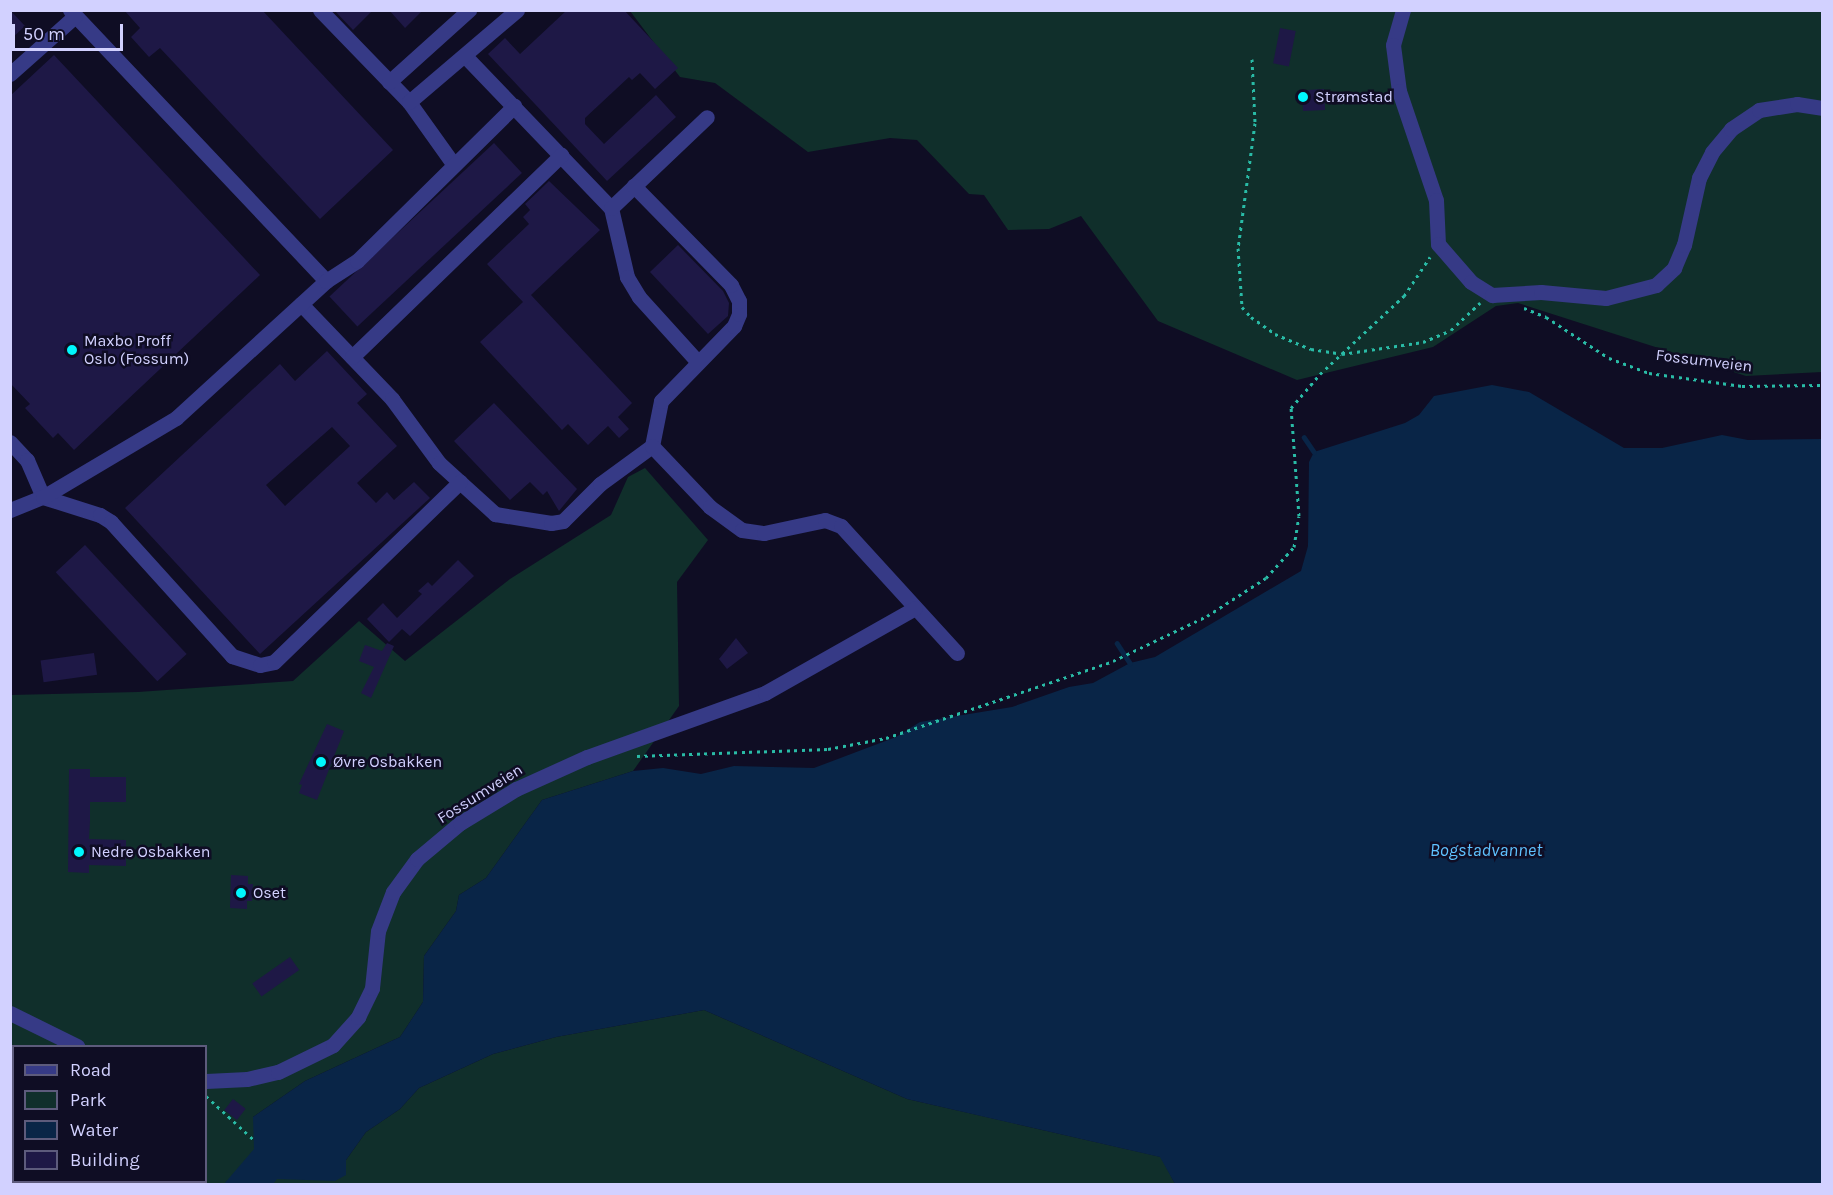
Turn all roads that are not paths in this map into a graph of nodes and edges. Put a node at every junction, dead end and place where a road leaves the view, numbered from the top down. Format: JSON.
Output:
{"nodes":[{"id":1,"x":320,"y":10,"type":"edge"},
{"id":2,"x":470,"y":10,"type":"edge"},
{"id":3,"x":517,"y":10,"type":"edge"},
{"id":4,"x":1403,"y":10,"type":"edge"},
{"id":5,"x":72,"y":13,"type":"edge"},
{"id":6,"x":465,"y":56,"type":"junction"},
{"id":7,"x":10,"y":74,"type":"edge"},
{"id":8,"x":389,"y":82,"type":"junction"},
{"id":9,"x":409,"y":102,"type":"junction"},
{"id":10,"x":514,"y":106,"type":"junction"},
{"id":11,"x":1822,"y":108,"type":"edge"},
{"id":12,"x":707,"y":117,"type":"dead end"},
{"id":13,"x":561,"y":155,"type":"junction"},
{"id":14,"x":454,"y":165,"type":"junction"},
{"id":15,"x":634,"y":186,"type":"junction"},
{"id":16,"x":611,"y":208,"type":"junction"},
{"id":17,"x":326,"y":281,"type":"junction"},
{"id":18,"x":301,"y":304,"type":"junction"},
{"id":19,"x":352,"y":357,"type":"junction"},
{"id":20,"x":697,"y":361,"type":"junction"},
{"id":21,"x":10,"y":442,"type":"edge"},
{"id":22,"x":652,"y":446,"type":"junction"},
{"id":23,"x":460,"y":482,"type":"junction"},
{"id":24,"x":43,"y":497,"type":"junction"},
{"id":25,"x":10,"y":510,"type":"edge"},
{"id":26,"x":915,"y":608,"type":"junction"},
{"id":27,"x":957,"y":653,"type":"dead end"},
{"id":28,"x":10,"y":1013,"type":"edge"},
{"id":29,"x":73,"y":1045,"type":"edge"},
{"id":30,"x":207,"y":1081,"type":"edge"}],
"edges":[{"from":1,"to":8,"type":"street"},
{"from":2,"to":8,"type":"street"},
{"from":3,"to":6,"type":"street"},
{"from":4,"to":11,"type":"street"},
{"from":5,"to":7,"type":"street"},
{"from":5,"to":17,"type":"street"},
{"from":6,"to":9,"type":"street"},
{"from":6,"to":10,"type":"street"},
{"from":8,"to":9,"type":"street"},
{"from":9,"to":14,"type":"street"},
{"from":10,"to":13,"type":"street"},
{"from":10,"to":14,"type":"street"},
{"from":12,"to":15,"type":"street"},
{"from":13,"to":16,"type":"street"},
{"from":13,"to":19,"type":"street"},
{"from":14,"to":17,"type":"street"},
{"from":15,"to":16,"type":"street"},
{"from":15,"to":20,"type":"street"},
{"from":16,"to":20,"type":"street"},
{"from":17,"to":18,"type":"street"},
{"from":18,"to":19,"type":"street"},
{"from":18,"to":24,"type":"street"},
{"from":19,"to":23,"type":"street"},
{"from":20,"to":22,"type":"street"},
{"from":21,"to":24,"type":"street"},
{"from":22,"to":23,"type":"street"},
{"from":22,"to":26,"type":"street"},
{"from":23,"to":24,"type":"street"},
{"from":24,"to":25,"type":"street"},
{"from":26,"to":27,"type":"street"},
{"from":26,"to":30,"type":"street","name":"Fossumveien"},
{"from":28,"to":29,"type":"street"}]}
